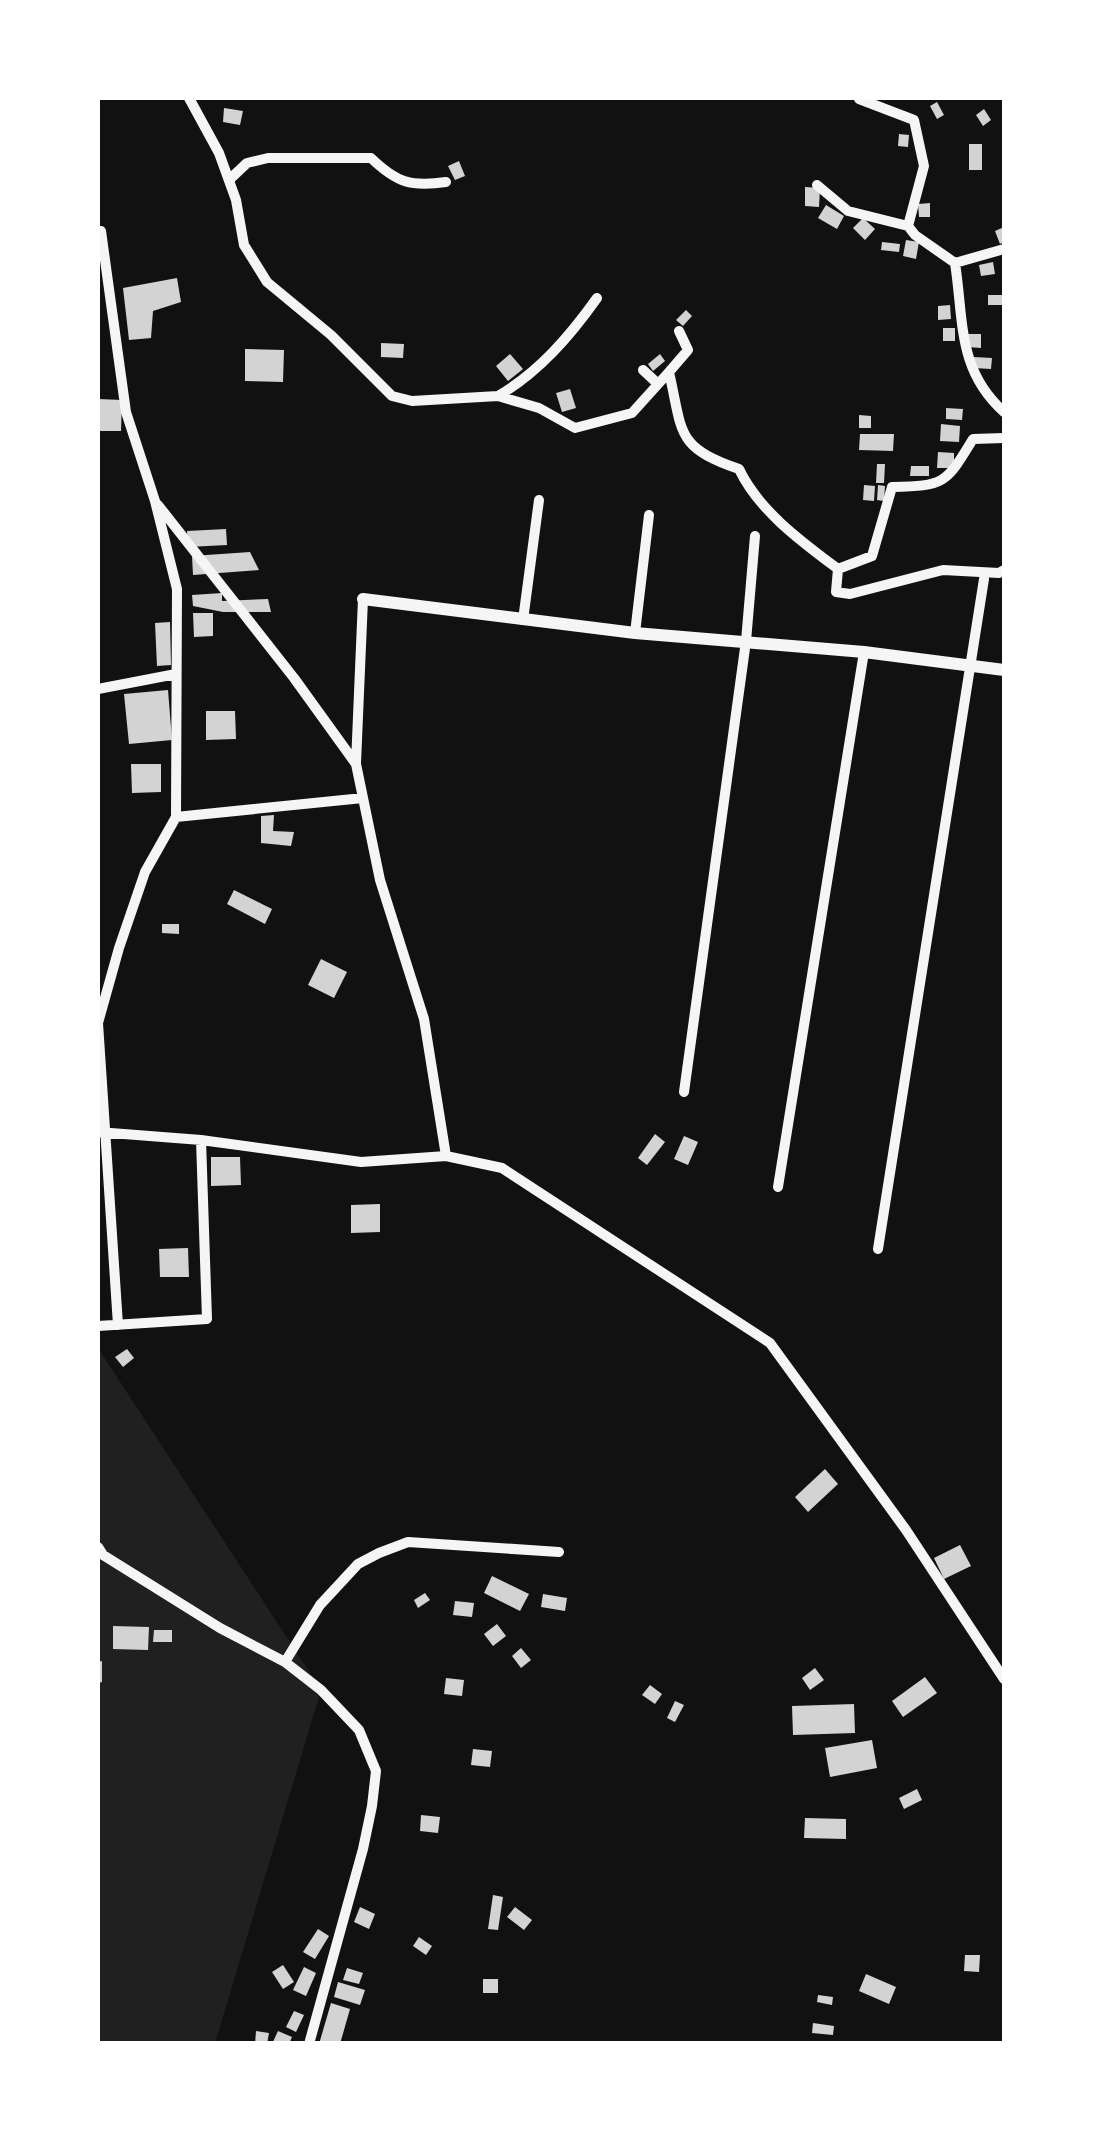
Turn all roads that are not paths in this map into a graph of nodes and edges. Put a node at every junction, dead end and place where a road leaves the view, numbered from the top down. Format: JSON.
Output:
{"nodes":[{"id":1,"x":190,"y":98,"type":"edge"},
{"id":2,"x":859,"y":99,"type":"edge"},
{"id":3,"x":229,"y":180,"type":"junction"},
{"id":4,"x":446,"y":182,"type":"dead end"},
{"id":5,"x":818,"y":185,"type":"dead end"},
{"id":6,"x":908,"y":226,"type":"junction"},
{"id":7,"x":101,"y":231,"type":"dead end"},
{"id":8,"x":1004,"y":249,"type":"edge"},
{"id":9,"x":955,"y":263,"type":"junction"},
{"id":10,"x":103,"y":282,"type":"edge"},
{"id":11,"x":597,"y":298,"type":"dead end"},
{"id":12,"x":679,"y":331,"type":"dead end"},
{"id":13,"x":644,"y":370,"type":"dead end"},
{"id":14,"x":670,"y":372,"type":"junction"},
{"id":15,"x":657,"y":383,"type":"junction"},
{"id":16,"x":498,"y":396,"type":"junction"},
{"id":17,"x":1004,"y":412,"type":"edge"},
{"id":18,"x":1004,"y":438,"type":"edge"},
{"id":19,"x":539,"y":500,"type":"dead end"},
{"id":20,"x":155,"y":502,"type":"junction"},
{"id":21,"x":649,"y":514,"type":"dead end"},
{"id":22,"x":754,"y":536,"type":"dead end"},
{"id":23,"x":838,"y":569,"type":"junction"},
{"id":24,"x":1004,"y":570,"type":"edge"},
{"id":25,"x":984,"y":579,"type":"dead end"},
{"id":26,"x":363,"y":599,"type":"joint"},
{"id":27,"x":524,"y":620,"type":"junction"},
{"id":28,"x":635,"y":633,"type":"junction"},
{"id":29,"x":746,"y":641,"type":"junction"},
{"id":30,"x":864,"y":652,"type":"junction"},
{"id":31,"x":970,"y":664,"type":"junction"},
{"id":32,"x":1004,"y":670,"type":"edge"},
{"id":33,"x":176,"y":674,"type":"junction"},
{"id":34,"x":98,"y":688,"type":"edge"},
{"id":35,"x":356,"y":764,"type":"junction"},
{"id":36,"x":362,"y":798,"type":"junction"},
{"id":37,"x":176,"y":816,"type":"junction"},
{"id":38,"x":684,"y":1092,"type":"dead end"},
{"id":39,"x":102,"y":1132,"type":"edge"},
{"id":40,"x":201,"y":1140,"type":"junction"},
{"id":41,"x":446,"y":1156,"type":"junction"},
{"id":42,"x":778,"y":1187,"type":"dead end"},
{"id":43,"x":878,"y":1249,"type":"dead end"},
{"id":44,"x":118,"y":1324,"type":"junction"},
{"id":45,"x":98,"y":1326,"type":"edge"},
{"id":46,"x":98,"y":1547,"type":"edge"},
{"id":47,"x":559,"y":1552,"type":"dead end"},
{"id":48,"x":286,"y":1662,"type":"junction"},
{"id":49,"x":1003,"y":1675,"type":"edge"},
{"id":50,"x":309,"y":2044,"type":"edge"}],
"edges":[{"from":1,"to":3,"type":"street"},
{"from":2,"to":6,"type":"street"},
{"from":3,"to":4,"type":"street"},
{"from":3,"to":16,"type":"street"},
{"from":5,"to":6,"type":"street"},
{"from":6,"to":9,"type":"street"},
{"from":7,"to":10,"type":"street"},
{"from":8,"to":9,"type":"street"},
{"from":9,"to":17,"type":"street"},
{"from":10,"to":20,"type":"street"},
{"from":11,"to":16,"type":"street"},
{"from":12,"to":14,"type":"street"},
{"from":13,"to":15,"type":"street"},
{"from":14,"to":15,"type":"street"},
{"from":14,"to":23,"type":"street"},
{"from":15,"to":16,"type":"street"},
{"from":18,"to":23,"type":"street"},
{"from":19,"to":27,"type":"street"},
{"from":20,"to":33,"type":"street"},
{"from":20,"to":35,"type":"street"},
{"from":21,"to":28,"type":"street"},
{"from":22,"to":29,"type":"street"},
{"from":23,"to":24,"type":"street"},
{"from":25,"to":31,"type":"street"},
{"from":26,"to":27,"type":"street"},
{"from":26,"to":35,"type":"street"},
{"from":27,"to":28,"type":"street"},
{"from":28,"to":29,"type":"street"},
{"from":29,"to":30,"type":"street"},
{"from":29,"to":38,"type":"street"},
{"from":30,"to":31,"type":"street"},
{"from":30,"to":42,"type":"street"},
{"from":31,"to":32,"type":"street"},
{"from":31,"to":43,"type":"street"},
{"from":33,"to":34,"type":"street"},
{"from":33,"to":37,"type":"street"},
{"from":35,"to":36,"type":"street"},
{"from":36,"to":37,"type":"street"},
{"from":36,"to":41,"type":"street"},
{"from":37,"to":39,"type":"street"},
{"from":39,"to":40,"type":"street"},
{"from":39,"to":44,"type":"street"},
{"from":40,"to":41,"type":"street"},
{"from":40,"to":44,"type":"street"},
{"from":41,"to":49,"type":"street"},
{"from":44,"to":45,"type":"street"},
{"from":46,"to":48,"type":"street"},
{"from":47,"to":48,"type":"street"},
{"from":48,"to":50,"type":"street"}]}
